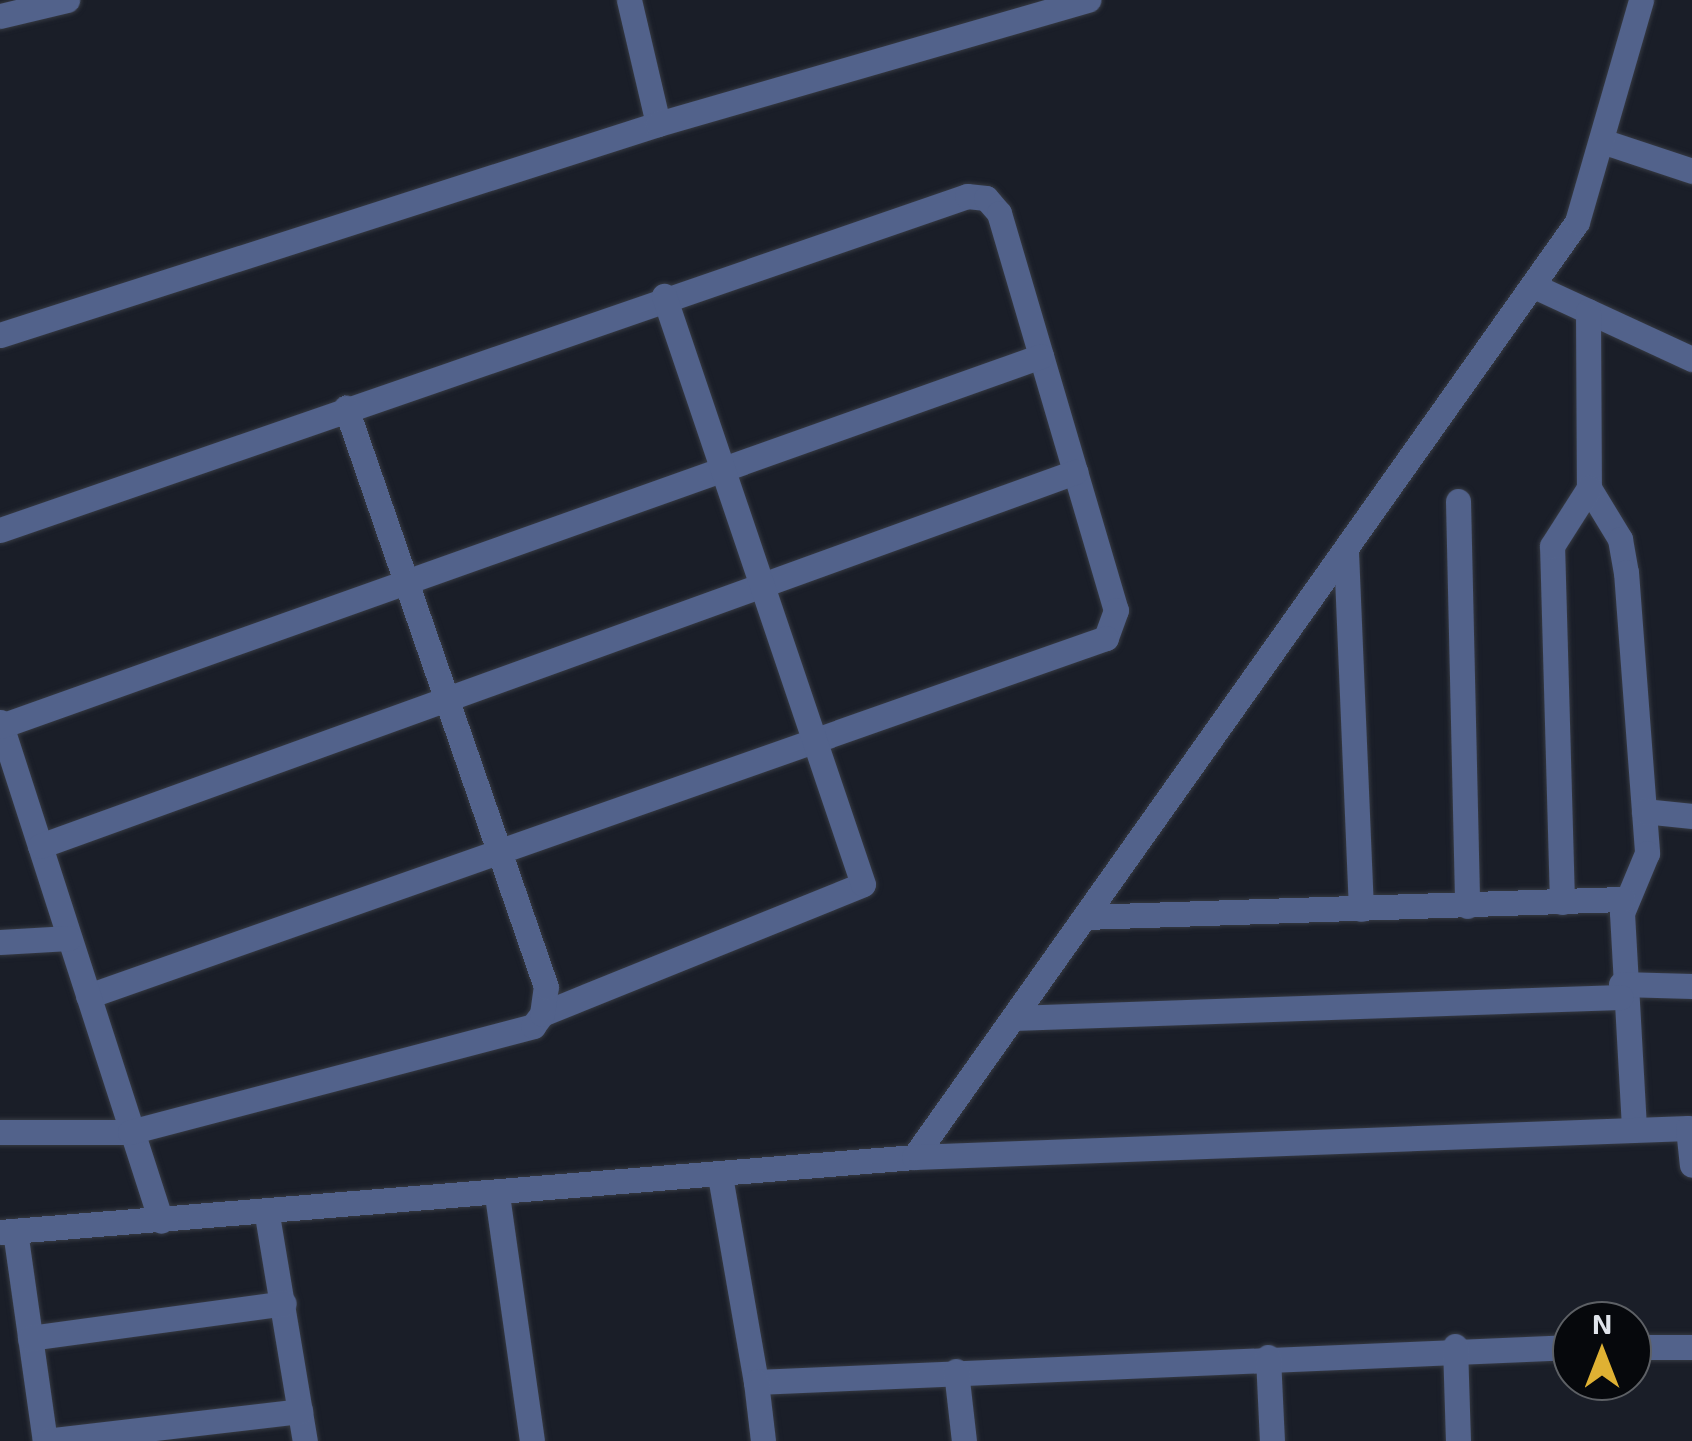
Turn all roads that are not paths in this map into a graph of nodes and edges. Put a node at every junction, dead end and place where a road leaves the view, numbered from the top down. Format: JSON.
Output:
{"nodes":[{"id":1,"x":67,"y":0,"type":"edge"},
{"id":2,"x":629,"y":0,"type":"edge"},
{"id":3,"x":1088,"y":0,"type":"edge"},
{"id":4,"x":1641,"y":0,"type":"edge"},
{"id":5,"x":0,"y":16,"type":"edge"},
{"id":6,"x":658,"y":124,"type":"junction"},
{"id":7,"x":1602,"y":141,"type":"junction"},
{"id":8,"x":1692,"y":171,"type":"edge"},
{"id":9,"x":1536,"y":286,"type":"junction"},
{"id":10,"x":664,"y":296,"type":"junction"},
{"id":11,"x":1588,"y":312,"type":"junction"},
{"id":12,"x":0,"y":334,"type":"edge"},
{"id":13,"x":1041,"y":356,"type":"junction"},
{"id":14,"x":1692,"y":359,"type":"edge"},
{"id":15,"x":346,"y":408,"type":"junction"},
{"id":16,"x":724,"y":470,"type":"junction"},
{"id":17,"x":1075,"y":472,"type":"junction"},
{"id":18,"x":1589,"y":488,"type":"junction"},
{"id":19,"x":1458,"y":501,"type":"dead end"},
{"id":20,"x":0,"y":530,"type":"edge"},
{"id":21,"x":1346,"y":552,"type":"junction"},
{"id":22,"x":763,"y":585,"type":"junction"},
{"id":23,"x":408,"y":586,"type":"junction"},
{"id":24,"x":447,"y":700,"type":"junction"},
{"id":25,"x":2,"y":736,"type":"edge"},
{"id":26,"x":816,"y":739,"type":"junction"},
{"id":27,"x":1644,"y":811,"type":"junction"},
{"id":28,"x":1692,"y":816,"type":"edge"},
{"id":29,"x":40,"y":846,"type":"junction"},
{"id":30,"x":500,"y":853,"type":"junction"},
{"id":31,"x":1623,"y":899,"type":"junction"},
{"id":32,"x":1562,"y":902,"type":"junction"},
{"id":33,"x":1467,"y":906,"type":"junction"},
{"id":34,"x":1362,"y":909,"type":"junction"},
{"id":35,"x":1085,"y":917,"type":"junction"},
{"id":36,"x":70,"y":938,"type":"junction"},
{"id":37,"x":0,"y":942,"type":"edge"},
{"id":38,"x":1692,"y":986,"type":"edge"},
{"id":39,"x":1621,"y":991,"type":"junction"},
{"id":40,"x":88,"y":996,"type":"junction"},
{"id":41,"x":542,"y":1014,"type":"junction"},
{"id":42,"x":1013,"y":1018,"type":"junction"},
{"id":43,"x":1690,"y":1128,"type":"edge"},
{"id":44,"x":1634,"y":1130,"type":"junction"},
{"id":45,"x":0,"y":1132,"type":"edge"},
{"id":46,"x":130,"y":1132,"type":"junction"},
{"id":47,"x":914,"y":1157,"type":"junction"},
{"id":48,"x":1692,"y":1165,"type":"edge"},
{"id":49,"x":720,"y":1176,"type":"junction"},
{"id":50,"x":497,"y":1196,"type":"junction"},
{"id":51,"x":267,"y":1214,"type":"junction"},
{"id":52,"x":161,"y":1221,"type":"junction"},
{"id":53,"x":8,"y":1231,"type":"edge"},
{"id":54,"x":284,"y":1303,"type":"junction"},
{"id":55,"x":30,"y":1338,"type":"junction"},
{"id":56,"x":1455,"y":1346,"type":"junction"},
{"id":57,"x":1552,"y":1347,"type":"edge"},
{"id":58,"x":1652,"y":1347,"type":"edge"},
{"id":59,"x":1692,"y":1348,"type":"edge"},
{"id":60,"x":1268,"y":1357,"type":"junction"},
{"id":61,"x":956,"y":1371,"type":"junction"},
{"id":62,"x":756,"y":1382,"type":"junction"},
{"id":63,"x":300,"y":1411,"type":"junction"},
{"id":64,"x":305,"y":1441,"type":"edge"},
{"id":65,"x":532,"y":1441,"type":"edge"},
{"id":66,"x":763,"y":1441,"type":"edge"},
{"id":67,"x":964,"y":1441,"type":"edge"},
{"id":68,"x":1272,"y":1441,"type":"edge"},
{"id":69,"x":1458,"y":1441,"type":"edge"}],
"edges":[{"from":1,"to":5,"type":"street"},
{"from":2,"to":6,"type":"street"},
{"from":3,"to":6,"type":"street"},
{"from":4,"to":7,"type":"street"},
{"from":6,"to":12,"type":"street"},
{"from":7,"to":8,"type":"street"},
{"from":7,"to":9,"type":"street"},
{"from":9,"to":11,"type":"street"},
{"from":9,"to":21,"type":"street"},
{"from":10,"to":13,"type":"street"},
{"from":10,"to":15,"type":"street"},
{"from":10,"to":16,"type":"street"},
{"from":11,"to":14,"type":"street"},
{"from":11,"to":18,"type":"street"},
{"from":13,"to":16,"type":"street"},
{"from":13,"to":17,"type":"street"},
{"from":15,"to":20,"type":"street"},
{"from":15,"to":23,"type":"street"},
{"from":16,"to":22,"type":"street"},
{"from":16,"to":23,"type":"street"},
{"from":17,"to":22,"type":"street"},
{"from":17,"to":26,"type":"street"},
{"from":18,"to":27,"type":"street"},
{"from":18,"to":32,"type":"street"},
{"from":19,"to":33,"type":"street"},
{"from":21,"to":34,"type":"street"},
{"from":21,"to":35,"type":"street"},
{"from":22,"to":24,"type":"street"},
{"from":22,"to":26,"type":"street"},
{"from":23,"to":24,"type":"street"},
{"from":23,"to":25,"type":"street"},
{"from":24,"to":29,"type":"street"},
{"from":24,"to":30,"type":"street"},
{"from":25,"to":29,"type":"street"},
{"from":26,"to":30,"type":"street"},
{"from":26,"to":41,"type":"street"},
{"from":27,"to":28,"type":"street"},
{"from":27,"to":31,"type":"street"},
{"from":29,"to":36,"type":"street"},
{"from":30,"to":40,"type":"street"},
{"from":30,"to":41,"type":"street"},
{"from":31,"to":32,"type":"street"},
{"from":31,"to":39,"type":"street"},
{"from":32,"to":33,"type":"street"},
{"from":33,"to":34,"type":"street"},
{"from":34,"to":35,"type":"street"},
{"from":35,"to":42,"type":"street"},
{"from":36,"to":37,"type":"street"},
{"from":36,"to":40,"type":"street"},
{"from":38,"to":39,"type":"street"},
{"from":39,"to":42,"type":"street"},
{"from":39,"to":44,"type":"street"},
{"from":40,"to":46,"type":"street"},
{"from":41,"to":46,"type":"street"},
{"from":42,"to":47,"type":"street"},
{"from":43,"to":44,"type":"street"},
{"from":43,"to":48,"type":"street"},
{"from":44,"to":47,"type":"street"},
{"from":45,"to":46,"type":"street"},
{"from":46,"to":52,"type":"street"},
{"from":47,"to":49,"type":"street"},
{"from":49,"to":50,"type":"street"},
{"from":49,"to":62,"type":"street"},
{"from":50,"to":51,"type":"street"},
{"from":50,"to":65,"type":"street"},
{"from":51,"to":52,"type":"street"},
{"from":51,"to":54,"type":"street"},
{"from":52,"to":53,"type":"street"},
{"from":53,"to":55,"type":"street"},
{"from":54,"to":55,"type":"street"},
{"from":54,"to":63,"type":"street"},
{"from":55,"to":63,"type":"street"},
{"from":56,"to":57,"type":"street"},
{"from":56,"to":60,"type":"street"},
{"from":56,"to":69,"type":"street"},
{"from":58,"to":59,"type":"street"},
{"from":60,"to":61,"type":"street"},
{"from":60,"to":68,"type":"street"},
{"from":61,"to":62,"type":"street"},
{"from":61,"to":67,"type":"street"},
{"from":62,"to":66,"type":"street"},
{"from":63,"to":64,"type":"street"}]}
